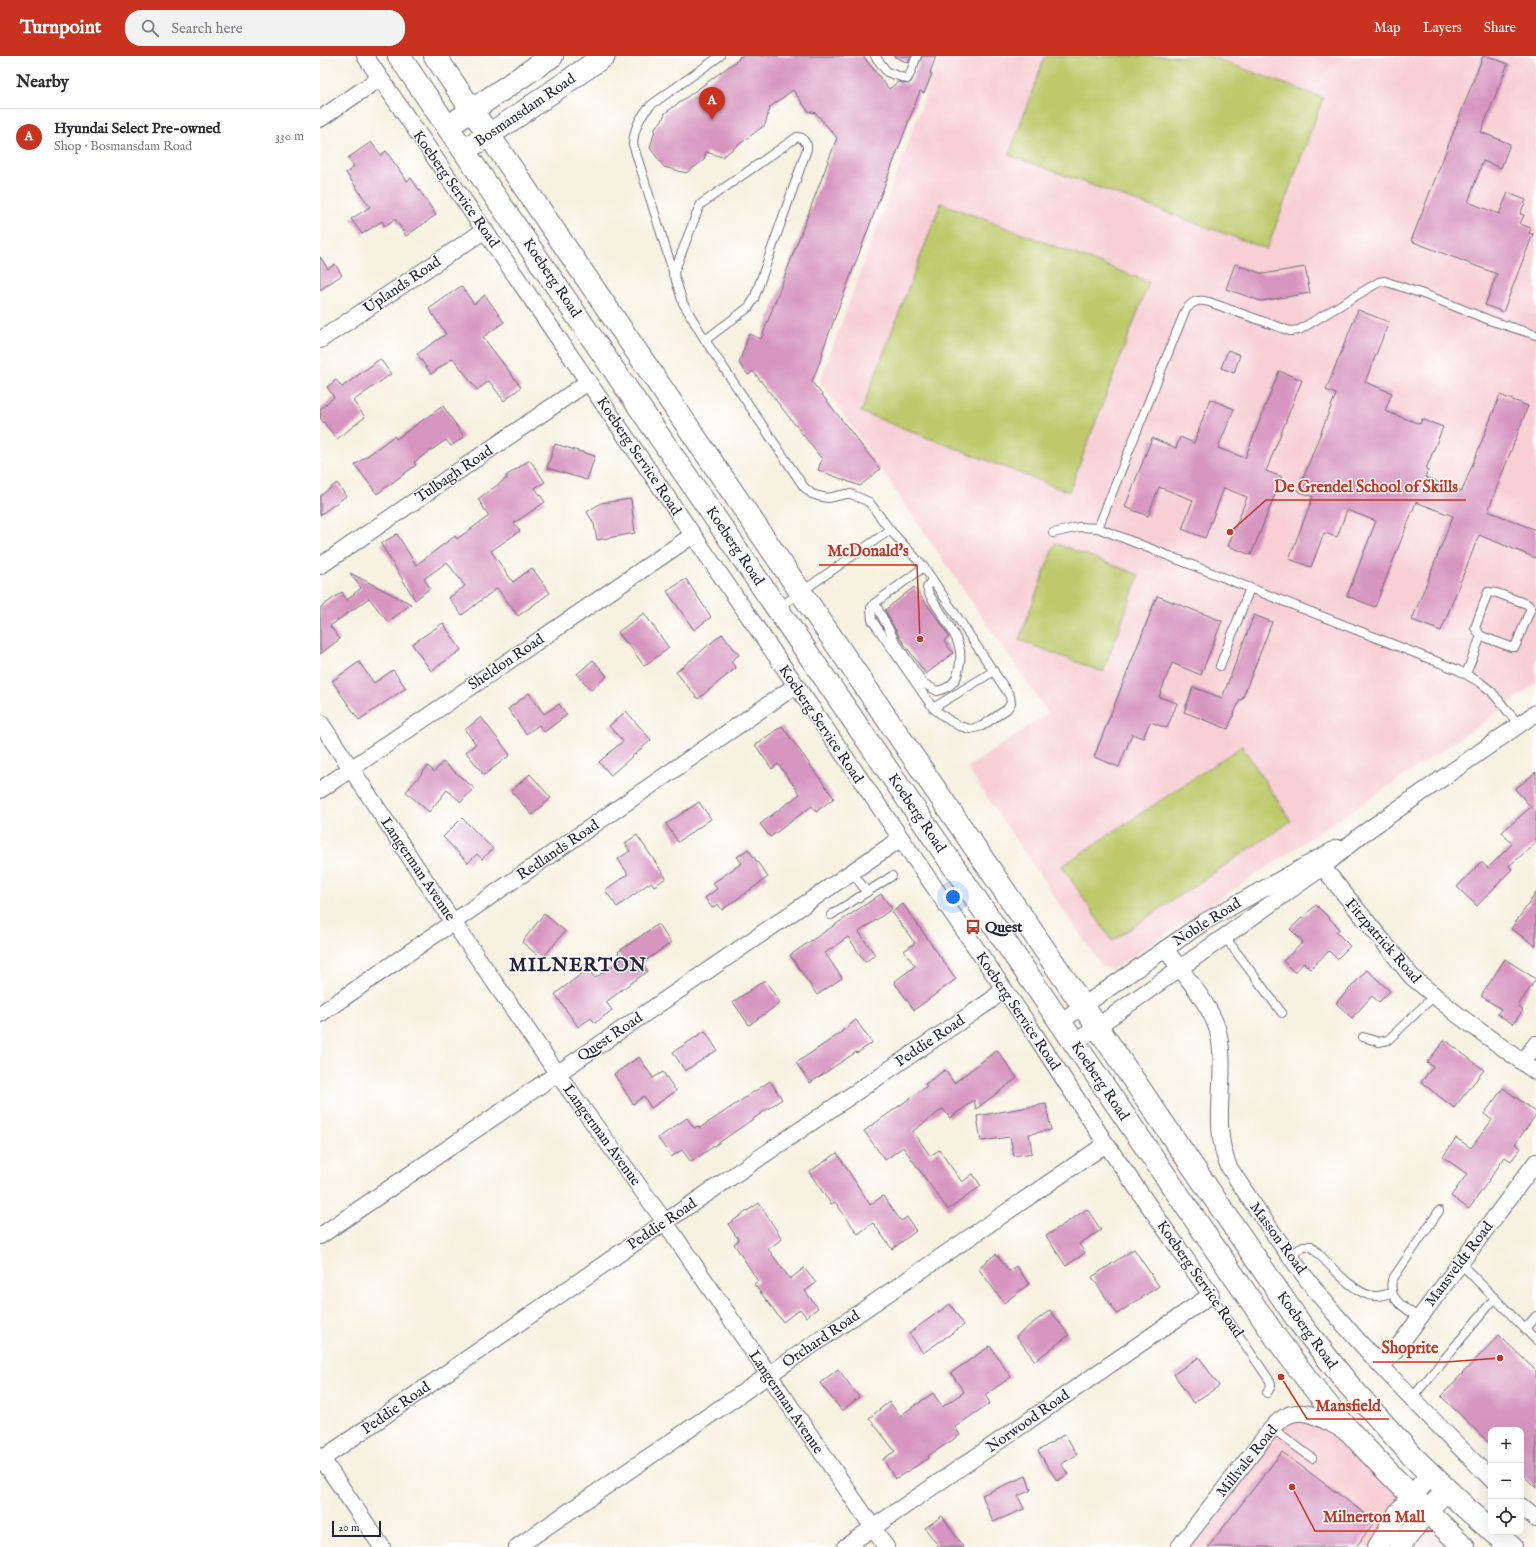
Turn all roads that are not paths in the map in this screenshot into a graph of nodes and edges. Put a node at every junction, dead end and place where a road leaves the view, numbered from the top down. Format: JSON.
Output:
{"nodes":[{"id":1,"x":365,"y":56,"type":"edge"},
{"id":2,"x":400,"y":56,"type":"edge"},
{"id":3,"x":435,"y":56,"type":"edge"},
{"id":4,"x":552,"y":56,"type":"edge"},
{"id":5,"x":604,"y":56,"type":"edge"},
{"id":6,"x":720,"y":56,"type":"edge"},
{"id":7,"x":876,"y":56,"type":"edge"},
{"id":8,"x":917,"y":56,"type":"edge"},
{"id":9,"x":380,"y":78,"type":"junction"},
{"id":10,"x":472,"y":111,"type":"junction"},
{"id":11,"x":320,"y":119,"type":"edge"},
{"id":12,"x":448,"y":126,"type":"junction"},
{"id":13,"x":488,"y":134,"type":"junction"},
{"id":14,"x":465,"y":150,"type":"junction"},
{"id":15,"x":485,"y":230,"type":"junction"},
{"id":16,"x":674,"y":275,"type":"junction"},
{"id":17,"x":1536,"y":335,"type":"edge"},
{"id":18,"x":320,"y":340,"type":"edge"},
{"id":19,"x":704,"y":340,"type":"junction"},
{"id":20,"x":588,"y":382,"type":"junction"},
{"id":21,"x":1098,"y":528,"type":"junction"},
{"id":22,"x":890,"y":530,"type":"junction"},
{"id":23,"x":1053,"y":533,"type":"dead end"},
{"id":24,"x":692,"y":535,"type":"junction"},
{"id":25,"x":320,"y":566,"type":"edge"},
{"id":26,"x":924,"y":566,"type":"junction"},
{"id":27,"x":932,"y":579,"type":"junction"},
{"id":28,"x":1250,"y":588,"type":"junction"},
{"id":29,"x":800,"y":592,"type":"junction"},
{"id":30,"x":875,"y":603,"type":"junction"},
{"id":31,"x":777,"y":608,"type":"junction"},
{"id":32,"x":1481,"y":636,"type":"junction"},
{"id":33,"x":1220,"y":666,"type":"dead end"},
{"id":34,"x":994,"y":671,"type":"junction"},
{"id":35,"x":1466,"y":674,"type":"junction"},
{"id":36,"x":796,"y":686,"type":"junction"},
{"id":37,"x":933,"y":708,"type":"junction"},
{"id":38,"x":1536,"y":713,"type":"edge"},
{"id":39,"x":320,"y":722,"type":"edge"},
{"id":40,"x":1520,"y":726,"type":"junction"},
{"id":41,"x":351,"y":769,"type":"junction"},
{"id":42,"x":320,"y":790,"type":"edge"},
{"id":43,"x":900,"y":839,"type":"junction"},
{"id":44,"x":1319,"y":863,"type":"junction"},
{"id":45,"x":852,"y":872,"type":"junction"},
{"id":46,"x":892,"y":876,"type":"dead end"},
{"id":47,"x":867,"y":892,"type":"junction"},
{"id":48,"x":831,"y":915,"type":"dead end"},
{"id":49,"x":453,"y":922,"type":"junction"},
{"id":50,"x":1226,"y":937,"type":"junction"},
{"id":51,"x":1165,"y":949,"type":"junction"},
{"id":52,"x":1180,"y":969,"type":"junction"},
{"id":53,"x":1003,"y":990,"type":"junction"},
{"id":54,"x":1434,"y":996,"type":"junction"},
{"id":55,"x":1083,"y":1006,"type":"junction"},
{"id":56,"x":1282,"y":1013,"type":"dead end"},
{"id":57,"x":320,"y":1014,"type":"edge"},
{"id":58,"x":1060,"y":1022,"type":"junction"},
{"id":59,"x":1097,"y":1027,"type":"junction"},
{"id":60,"x":1363,"y":1038,"type":"dead end"},
{"id":61,"x":1074,"y":1043,"type":"junction"},
{"id":62,"x":1536,"y":1044,"type":"edge"},
{"id":63,"x":1523,"y":1062,"type":"junction"},
{"id":64,"x":1536,"y":1072,"type":"edge"},
{"id":65,"x":557,"y":1073,"type":"junction"},
{"id":66,"x":1106,"y":1144,"type":"junction"},
{"id":67,"x":1533,"y":1171,"type":"edge"},
{"id":68,"x":1439,"y":1211,"type":"dead end"},
{"id":69,"x":665,"y":1222,"type":"junction"},
{"id":70,"x":320,"y":1236,"type":"edge"},
{"id":71,"x":1290,"y":1257,"type":"junction"},
{"id":72,"x":1460,"y":1263,"type":"junction"},
{"id":73,"x":1392,"y":1293,"type":"junction"},
{"id":74,"x":1211,"y":1295,"type":"junction"},
{"id":75,"x":1495,"y":1298,"type":"junction"},
{"id":76,"x":1536,"y":1316,"type":"edge"},
{"id":77,"x":1419,"y":1318,"type":"junction"},
{"id":78,"x":1525,"y":1329,"type":"junction"},
{"id":79,"x":1536,"y":1340,"type":"edge"},
{"id":80,"x":1382,"y":1366,"type":"junction"},
{"id":81,"x":768,"y":1375,"type":"junction"},
{"id":82,"x":1267,"y":1393,"type":"dead end"},
{"id":83,"x":1412,"y":1398,"type":"junction"},
{"id":84,"x":1273,"y":1426,"type":"junction"},
{"id":85,"x":1355,"y":1437,"type":"junction"},
{"id":86,"x":321,"y":1457,"type":"edge"},
{"id":87,"x":1312,"y":1458,"type":"dead end"},
{"id":88,"x":1431,"y":1474,"type":"junction"},
{"id":89,"x":1488,"y":1476,"type":"edge"},
{"id":90,"x":1447,"y":1490,"type":"junction"},
{"id":91,"x":1411,"y":1496,"type":"junction"},
{"id":92,"x":1524,"y":1509,"type":"edge"},
{"id":93,"x":1427,"y":1511,"type":"junction"},
{"id":94,"x":1536,"y":1519,"type":"edge"},
{"id":95,"x":1488,"y":1527,"type":"edge"},
{"id":96,"x":872,"y":1528,"type":"junction"},
{"id":97,"x":1497,"y":1535,"type":"edge"},
{"id":98,"x":382,"y":1547,"type":"edge"},
{"id":99,"x":517,"y":1547,"type":"edge"},
{"id":100,"x":845,"y":1547,"type":"edge"},
{"id":101,"x":886,"y":1547,"type":"edge"},
{"id":102,"x":1180,"y":1547,"type":"edge"},
{"id":103,"x":1378,"y":1547,"type":"edge"},
{"id":104,"x":1400,"y":1547,"type":"edge"},
{"id":105,"x":1464,"y":1547,"type":"edge"},
{"id":106,"x":1511,"y":1547,"type":"edge"}],
"edges":[{"from":1,"to":9,"type":"street","name":"Koeberg Service Road"},
{"from":2,"to":12,"type":"main road","name":"Koeberg Road"},
{"from":3,"to":10,"type":"main road","name":"Koeberg Road"},
{"from":4,"to":10,"type":"main road","name":"Bosmansdam Road"},
{"from":5,"to":13,"type":"main road","name":"Bosmansdam Road"},
{"from":6,"to":16,"type":"lane"},
{"from":7,"to":8,"type":"lane"},
{"from":9,"to":11,"type":"street"},
{"from":9,"to":15,"type":"street","name":"Koeberg Service Road"},
{"from":10,"to":12,"type":"main road","name":"Bosmansdam Road"},
{"from":10,"to":13,"type":"main road","name":"Koeberg Road"},
{"from":12,"to":14,"type":"main road","name":"Koeberg Road"},
{"from":13,"to":14,"type":"main road","name":"Bosmansdam Road"},
{"from":13,"to":29,"type":"main road","name":"Koeberg Road"},
{"from":14,"to":31,"type":"main road","name":"Koeberg Road"},
{"from":15,"to":18,"type":"street","name":"Uplands Road"},
{"from":15,"to":20,"type":"street","name":"Koeberg Service Road"},
{"from":16,"to":19,"type":"lane"},
{"from":16,"to":19,"type":"lane"},
{"from":17,"to":21,"type":"lane"},
{"from":19,"to":22,"type":"lane"},
{"from":20,"to":24,"type":"street","name":"Koeberg Service Road"},
{"from":20,"to":25,"type":"street","name":"Tulbagh Road"},
{"from":21,"to":23,"type":"lane"},
{"from":21,"to":28,"type":"lane"},
{"from":22,"to":26,"type":"lane"},
{"from":22,"to":29,"type":"lane"},
{"from":24,"to":36,"type":"street","name":"Koeberg Service Road"},
{"from":24,"to":41,"type":"street","name":"Sheldon Road"},
{"from":26,"to":27,"type":"lane"},
{"from":26,"to":30,"type":"lane"},
{"from":27,"to":30,"type":"lane"},
{"from":27,"to":34,"type":"lane"},
{"from":28,"to":33,"type":"lane"},
{"from":28,"to":35,"type":"lane"},
{"from":29,"to":31,"type":"lane"},
{"from":29,"to":55,"type":"main road","name":"Koeberg Road"},
{"from":30,"to":37,"type":"lane"},
{"from":31,"to":58,"type":"main road","name":"Koeberg Road"},
{"from":32,"to":32,"type":"lane"},
{"from":32,"to":35,"type":"lane"},
{"from":34,"to":37,"type":"lane"},
{"from":34,"to":37,"type":"lane"},
{"from":35,"to":40,"type":"lane"},
{"from":36,"to":43,"type":"street","name":"Koeberg Service Road"},
{"from":36,"to":49,"type":"street","name":"Redlands Road"},
{"from":38,"to":40,"type":"street","name":"Noble Road"},
{"from":39,"to":41,"type":"street","name":"Langerman Avenue"},
{"from":40,"to":44,"type":"street","name":"Noble Road"},
{"from":41,"to":42,"type":"street","name":"Sheldon Road"},
{"from":41,"to":49,"type":"street","name":"Langerman Avenue"},
{"from":43,"to":45,"type":"street","name":"Quest Road"},
{"from":43,"to":53,"type":"street","name":"Koeberg Service Road"},
{"from":44,"to":50,"type":"street","name":"Noble Road"},
{"from":44,"to":51,"type":"street","name":"Noble Road"},
{"from":44,"to":54,"type":"street","name":"Fitzpatrick Road"},
{"from":45,"to":47,"type":"lane"},
{"from":45,"to":65,"type":"street","name":"Quest Road"},
{"from":46,"to":47,"type":"lane"},
{"from":47,"to":48,"type":"lane"},
{"from":49,"to":57,"type":"street","name":"Redlands Road"},
{"from":49,"to":65,"type":"street","name":"Langerman Avenue"},
{"from":50,"to":52,"type":"street","name":"Noble Road"},
{"from":50,"to":56,"type":"lane"},
{"from":51,"to":52,"type":"street","name":"Masson Road"},
{"from":51,"to":55,"type":"street","name":"Noble Road"},
{"from":52,"to":59,"type":"street","name":"Noble Road"},
{"from":52,"to":71,"type":"street","name":"Masson Road"},
{"from":53,"to":66,"type":"street","name":"Koeberg Service Road"},
{"from":53,"to":69,"type":"street","name":"Peddie Road"},
{"from":54,"to":60,"type":"lane"},
{"from":54,"to":63,"type":"street","name":"Fitzpatrick Road"},
{"from":55,"to":58,"type":"street","name":"Noble Road"},
{"from":55,"to":59,"type":"main road","name":"Koeberg Road"},
{"from":58,"to":61,"type":"main road","name":"Koeberg Road"},
{"from":59,"to":61,"type":"street","name":"Noble Road"},
{"from":59,"to":88,"type":"main road","name":"Koeberg Road"},
{"from":61,"to":85,"type":"main road","name":"Koeberg Road"},
{"from":62,"to":63,"type":"street"},
{"from":63,"to":64,"type":"street","name":"Fitzpatrick Road"},
{"from":65,"to":69,"type":"street","name":"Langerman Avenue"},
{"from":65,"to":70,"type":"street","name":"Quest Road"},
{"from":66,"to":74,"type":"street","name":"Koeberg Service Road"},
{"from":66,"to":81,"type":"street","name":"Orchard Road"},
{"from":67,"to":72,"type":"street","name":"Mansveldt Road"},
{"from":68,"to":73,"type":"lane"},
{"from":69,"to":81,"type":"street","name":"Langerman Avenue"},
{"from":69,"to":86,"type":"street","name":"Peddie Road"},
{"from":71,"to":73,"type":"lane"},
{"from":71,"to":80,"type":"street","name":"Masson Road"},
{"from":72,"to":75,"type":"lane"},
{"from":72,"to":77,"type":"street","name":"Mansveldt Road"},
{"from":73,"to":77,"type":"lane"},
{"from":74,"to":82,"type":"lane","name":"Koeberg Service Road"},
{"from":74,"to":96,"type":"street","name":"Norwood Road"},
{"from":75,"to":78,"type":"lane"},
{"from":75,"to":83,"type":"lane"},
{"from":76,"to":78,"type":"lane"},
{"from":77,"to":80,"type":"street","name":"Mansveldt Road"},
{"from":78,"to":79,"type":"lane"},
{"from":80,"to":83,"type":"street","name":"Masson Road"},
{"from":81,"to":96,"type":"street","name":"Langerman Avenue"},
{"from":81,"to":99,"type":"street","name":"Orchard Road"},
{"from":83,"to":89,"type":"street","name":"Masson Road"},
{"from":84,"to":85,"type":"street","name":"Millvale Road"},
{"from":84,"to":87,"type":"lane"},
{"from":84,"to":102,"type":"street","name":"Millvale Road"},
{"from":85,"to":91,"type":"main road","name":"Koeberg Road"},
{"from":86,"to":98,"type":"street"},
{"from":88,"to":90,"type":"main road","name":"Koeberg Road"},
{"from":88,"to":91,"type":"street"},
{"from":90,"to":93,"type":"street"},
{"from":90,"to":95,"type":"main road","name":"Koeberg Road"},
{"from":91,"to":93,"type":"main road","name":"Koeberg Road"},
{"from":91,"to":103,"type":"street"},
{"from":92,"to":94,"type":"street"},
{"from":93,"to":104,"type":"street"},
{"from":93,"to":105,"type":"main road","name":"Koeberg Road"},
{"from":96,"to":100,"type":"street","name":"Norwood Road"},
{"from":96,"to":101,"type":"street","name":"Langerman Avenue"},
{"from":97,"to":106,"type":"main road"}]}
